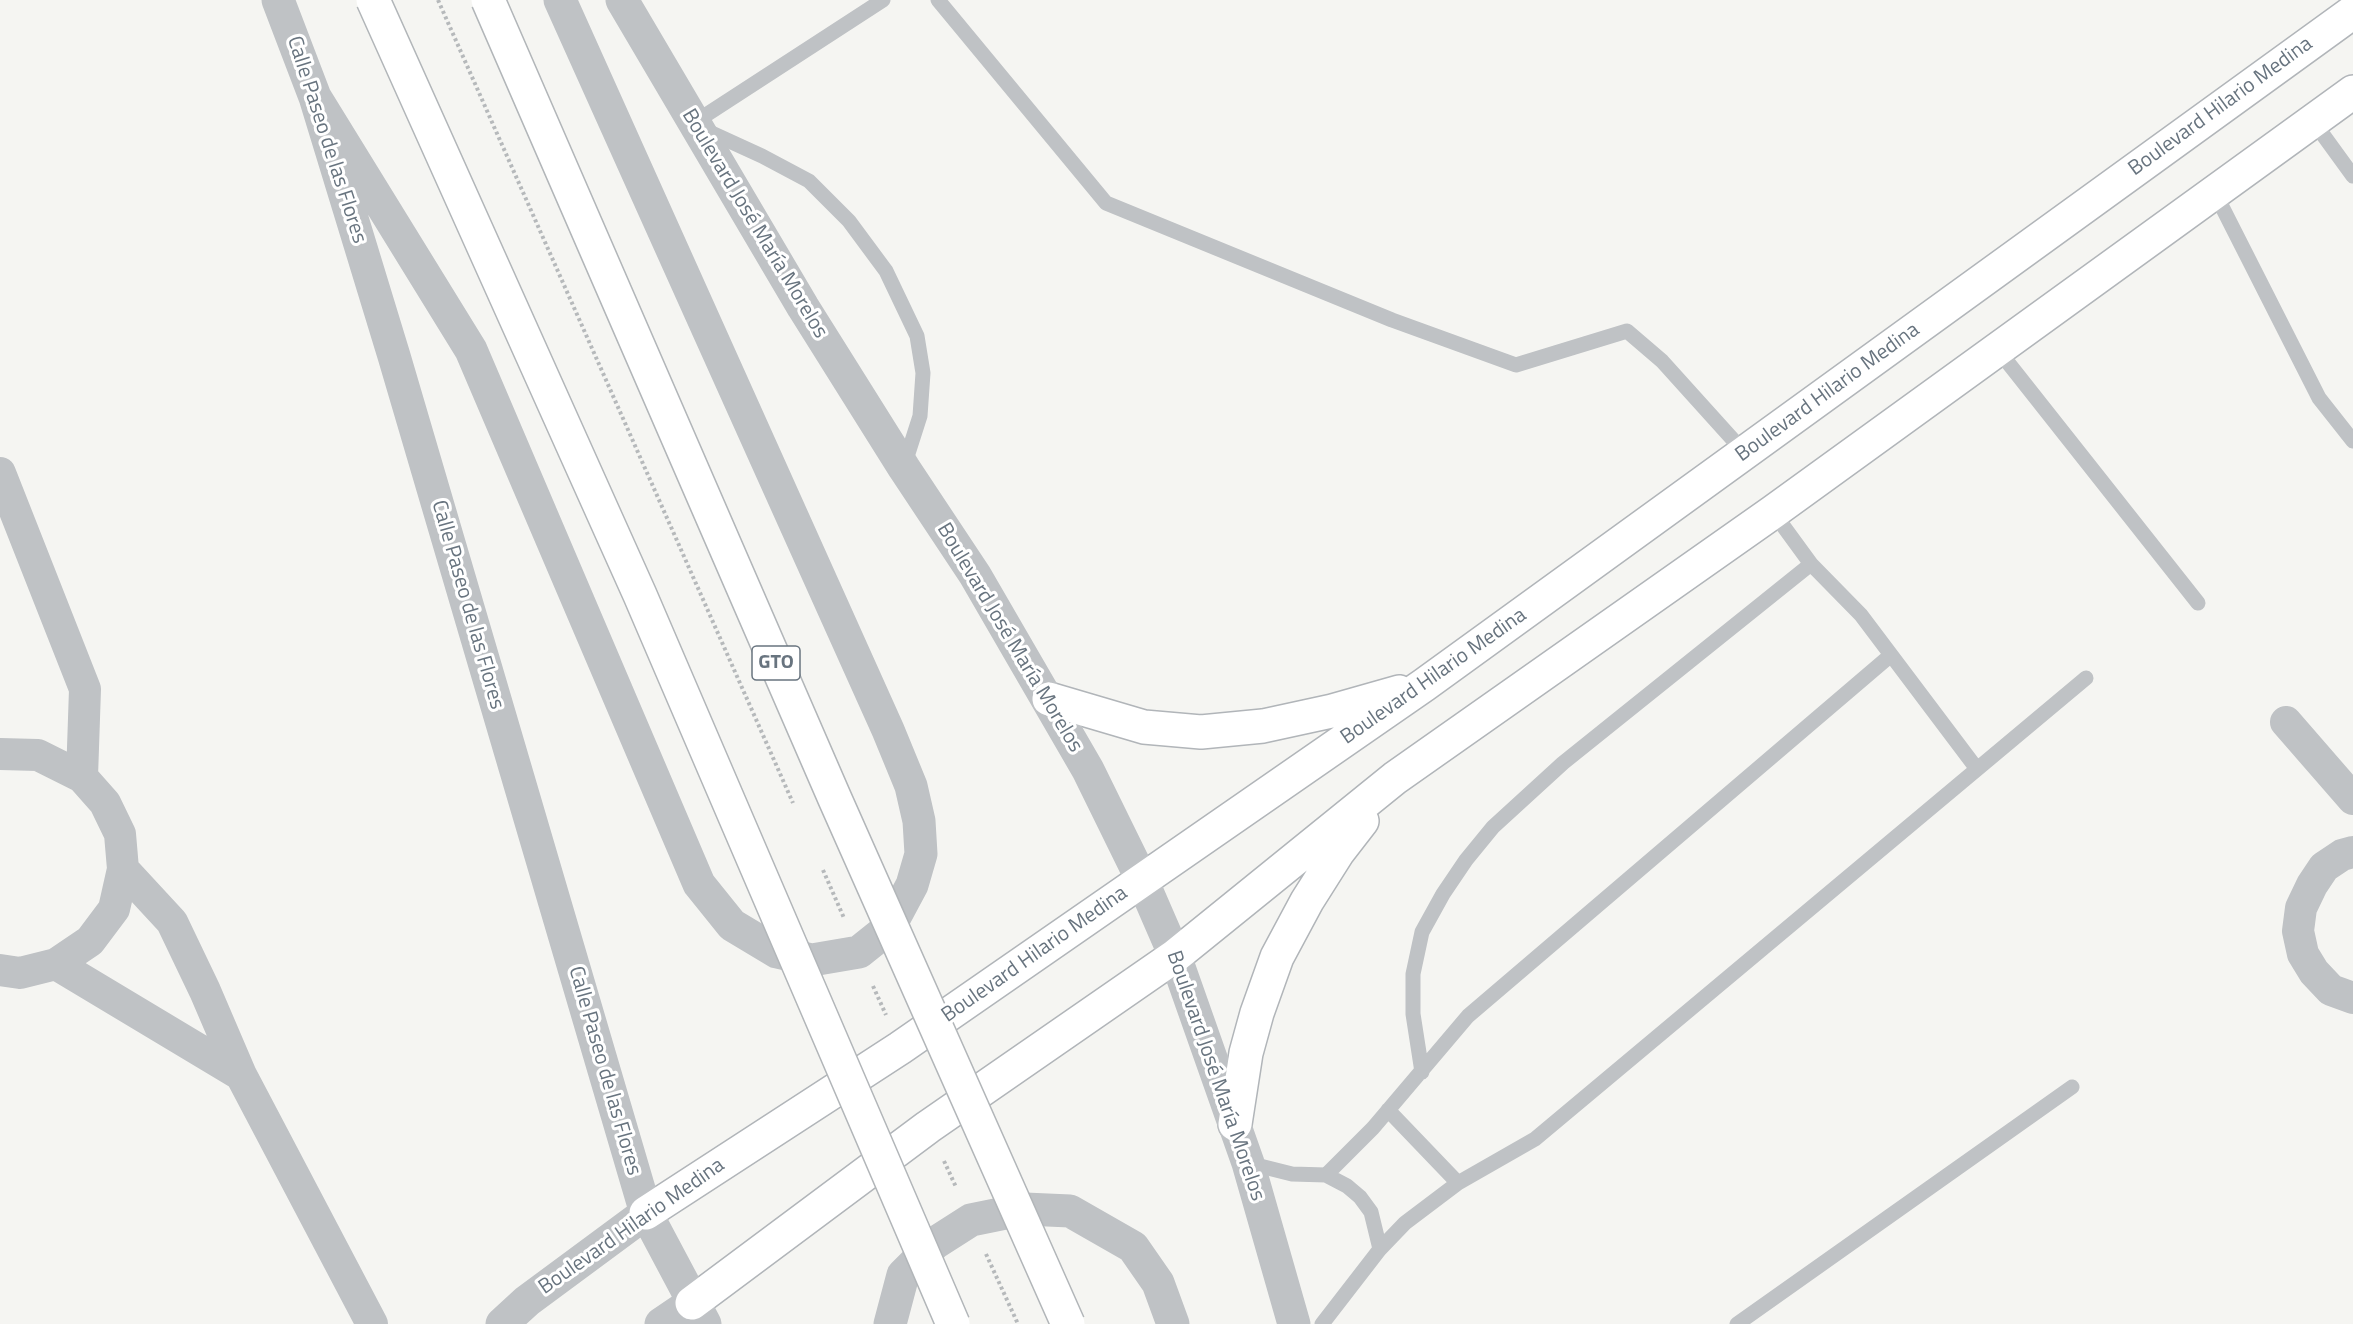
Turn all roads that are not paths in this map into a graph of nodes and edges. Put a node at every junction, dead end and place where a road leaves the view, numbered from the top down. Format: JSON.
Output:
{"nodes":[{"id":1,"x":278,"y":0,"type":"edge"},
{"id":2,"x":374,"y":0,"type":"edge"},
{"id":3,"x":488,"y":0,"type":"edge"},
{"id":4,"x":560,"y":0,"type":"edge"},
{"id":5,"x":622,"y":0,"type":"edge"},
{"id":6,"x":883,"y":0,"type":"edge"},
{"id":7,"x":938,"y":0,"type":"edge"},
{"id":8,"x":2353,"y":12,"type":"edge"},
{"id":9,"x":2353,"y":92,"type":"edge"},
{"id":10,"x":315,"y":97,"type":"junction"},
{"id":11,"x":2313,"y":121,"type":"junction"},
{"id":12,"x":692,"y":124,"type":"junction"},
{"id":13,"x":2353,"y":176,"type":"edge"},
{"id":14,"x":2215,"y":193,"type":"junction"},
{"id":15,"x":1998,"y":350,"type":"junction"},
{"id":16,"x":2353,"y":441,"type":"edge"},
{"id":17,"x":1745,"y":453,"type":"junction"},
{"id":18,"x":903,"y":468,"type":"junction"},
{"id":19,"x":0,"y":472,"type":"edge"},
{"id":20,"x":1773,"y":512,"type":"junction"},
{"id":21,"x":1811,"y":564,"type":"junction"},
{"id":22,"x":2198,"y":603,"type":"dead end"},
{"id":23,"x":1891,"y":655,"type":"junction"},
{"id":24,"x":2086,"y":678,"type":"dead end"},
{"id":25,"x":1424,"y":685,"type":"junction"},
{"id":26,"x":1049,"y":699,"type":"junction"},
{"id":27,"x":2286,"y":722,"type":"dead end"},
{"id":28,"x":0,"y":754,"type":"edge"},
{"id":29,"x":1977,"y":769,"type":"junction"},
{"id":30,"x":82,"y":777,"type":"junction"},
{"id":31,"x":1395,"y":778,"type":"junction"},
{"id":32,"x":2353,"y":799,"type":"edge"},
{"id":33,"x":2353,"y":852,"type":"edge"},
{"id":34,"x":123,"y":869,"type":"junction"},
{"id":35,"x":1142,"y":880,"type":"junction"},
{"id":36,"x":1175,"y":956,"type":"junction"},
{"id":37,"x":56,"y":964,"type":"junction"},
{"id":38,"x":0,"y":970,"type":"edge"},
{"id":39,"x":2353,"y":998,"type":"edge"},
{"id":40,"x":1422,"y":1071,"type":"junction"},
{"id":41,"x":241,"y":1076,"type":"junction"},
{"id":42,"x":2072,"y":1087,"type":"dead end"},
{"id":43,"x":1388,"y":1110,"type":"junction"},
{"id":44,"x":1235,"y":1124,"type":"junction"},
{"id":45,"x":1248,"y":1163,"type":"junction"},
{"id":46,"x":1326,"y":1175,"type":"junction"},
{"id":47,"x":1458,"y":1183,"type":"junction"},
{"id":48,"x":646,"y":1213,"type":"junction"},
{"id":49,"x":1380,"y":1249,"type":"junction"},
{"id":50,"x":698,"y":1313,"type":"edge"},
{"id":51,"x":372,"y":1324,"type":"edge"},
{"id":52,"x":502,"y":1324,"type":"edge"},
{"id":53,"x":661,"y":1324,"type":"edge"},
{"id":54,"x":890,"y":1324,"type":"edge"},
{"id":55,"x":953,"y":1324,"type":"edge"},
{"id":56,"x":1068,"y":1324,"type":"edge"},
{"id":57,"x":1173,"y":1324,"type":"edge"},
{"id":58,"x":1294,"y":1324,"type":"edge"},
{"id":59,"x":1322,"y":1324,"type":"edge"},
{"id":60,"x":1737,"y":1324,"type":"edge"}],
"edges":[{"from":1,"to":10,"type":"street","name":"Calle Paseo de las Flores"},
{"from":2,"to":55,"type":"main road","bridge":true},
{"from":3,"to":56,"type":"main road","number":"GTO","bridge":true},
{"from":4,"to":10,"type":"street"},
{"from":5,"to":12,"type":"street","name":"Boulevard José María Morelos"},
{"from":6,"to":12,"type":"lane"},
{"from":7,"to":17,"type":"lane"},
{"from":8,"to":17,"type":"main road","name":"Boulevard Hilario Medina"},
{"from":9,"to":11,"type":"main road"},
{"from":10,"to":48,"type":"street","name":"Calle Paseo de las Flores"},
{"from":11,"to":13,"type":"lane"},
{"from":11,"to":14,"type":"main road"},
{"from":12,"to":18,"type":"street","name":"Boulevard José María Morelos"},
{"from":12,"to":18,"type":"lane"},
{"from":14,"to":15,"type":"main road"},
{"from":14,"to":16,"type":"lane"},
{"from":15,"to":20,"type":"main road"},
{"from":15,"to":22,"type":"lane"},
{"from":17,"to":25,"type":"main road","name":"Boulevard Hilario Medina"},
{"from":18,"to":26,"type":"street","name":"Boulevard José María Morelos"},
{"from":19,"to":30,"type":"street"},
{"from":20,"to":21,"type":"lane"},
{"from":20,"to":31,"type":"main road"},
{"from":21,"to":23,"type":"lane"},
{"from":21,"to":40,"type":"lane"},
{"from":23,"to":29,"type":"lane"},
{"from":23,"to":40,"type":"lane"},
{"from":24,"to":29,"type":"lane"},
{"from":25,"to":26,"type":"main road"},
{"from":25,"to":35,"type":"main road","name":"Boulevard Hilario Medina"},
{"from":26,"to":35,"type":"street","name":"Boulevard José María Morelos"},
{"from":27,"to":32,"type":"street"},
{"from":28,"to":30,"type":"street"},
{"from":29,"to":47,"type":"lane"},
{"from":30,"to":34,"type":"street"},
{"from":31,"to":36,"type":"main road"},
{"from":31,"to":44,"type":"main road"},
{"from":33,"to":39,"type":"street"},
{"from":34,"to":37,"type":"street"},
{"from":34,"to":41,"type":"street"},
{"from":35,"to":36,"type":"street","name":"Boulevard José María Morelos"},
{"from":35,"to":48,"type":"main road","name":"Boulevard Hilario Medina"},
{"from":36,"to":44,"type":"street","name":"Boulevard José María Morelos"},
{"from":36,"to":50,"type":"main road"},
{"from":37,"to":38,"type":"street"},
{"from":37,"to":41,"type":"street"},
{"from":40,"to":43,"type":"lane"},
{"from":41,"to":51,"type":"street"},
{"from":42,"to":60,"type":"lane"},
{"from":43,"to":46,"type":"lane"},
{"from":43,"to":47,"type":"lane"},
{"from":44,"to":45,"type":"street","name":"Boulevard José María Morelos"},
{"from":45,"to":46,"type":"lane"},
{"from":45,"to":58,"type":"street","name":"Boulevard José María Morelos"},
{"from":46,"to":49,"type":"lane"},
{"from":47,"to":49,"type":"lane"},
{"from":48,"to":50,"type":"street","name":"Calle Paseo de las Flores"},
{"from":48,"to":52,"type":"street","name":"Boulevard Hilario Medina"},
{"from":49,"to":59,"type":"lane"},
{"from":50,"to":53,"type":"street"},
{"from":54,"to":57,"type":"street"}]}
